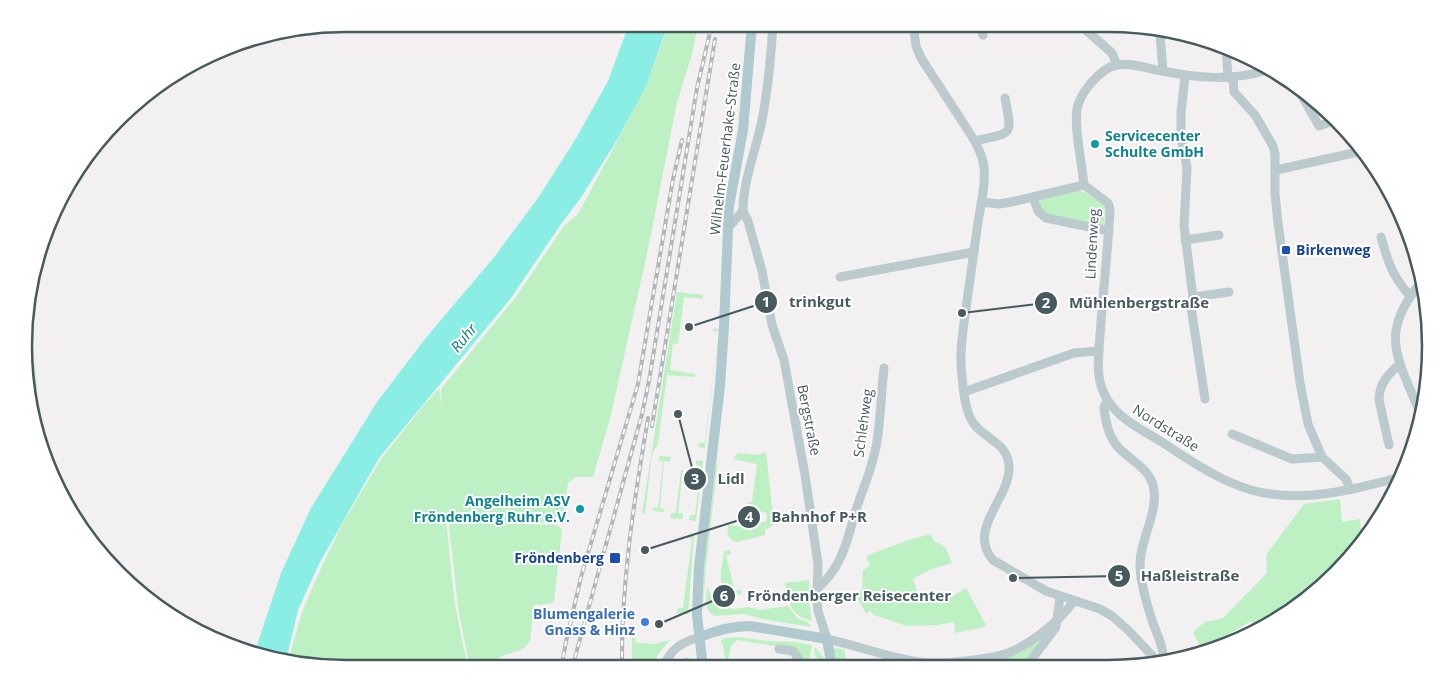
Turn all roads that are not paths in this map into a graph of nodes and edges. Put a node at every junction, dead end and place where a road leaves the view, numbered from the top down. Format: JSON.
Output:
{"nodes":[{"id":1,"x":751,"y":33,"type":"edge"},
{"id":2,"x":772,"y":33,"type":"edge"},
{"id":3,"x":914,"y":33,"type":"edge"},
{"id":4,"x":1090,"y":33,"type":"edge"},
{"id":5,"x":1160,"y":37,"type":"edge"},
{"id":6,"x":1227,"y":56,"type":"edge"},
{"id":7,"x":1117,"y":65,"type":"junction"},
{"id":8,"x":1258,"y":71,"type":"edge"},
{"id":9,"x":1163,"y":72,"type":"junction"},
{"id":10,"x":1185,"y":76,"type":"junction"},
{"id":11,"x":1230,"y":77,"type":"junction"},
{"id":12,"x":1005,"y":98,"type":"dead end"},
{"id":13,"x":1306,"y":102,"type":"edge"},
{"id":14,"x":1329,"y":123,"type":"edge"},
{"id":15,"x":975,"y":142,"type":"junction"},
{"id":16,"x":1355,"y":153,"type":"edge"},
{"id":17,"x":1276,"y":170,"type":"junction"},
{"id":18,"x":1084,"y":185,"type":"junction"},
{"id":19,"x":1033,"y":197,"type":"junction"},
{"id":20,"x":981,"y":202,"type":"junction"},
{"id":21,"x":743,"y":211,"type":"junction"},
{"id":22,"x":728,"y":228,"type":"junction"},
{"id":23,"x":1109,"y":231,"type":"junction"},
{"id":24,"x":1219,"y":235,"type":"dead end"},
{"id":25,"x":1381,"y":237,"type":"dead end"},
{"id":26,"x":1185,"y":240,"type":"junction"},
{"id":27,"x":974,"y":252,"type":"junction"},
{"id":28,"x":840,"y":277,"type":"dead end"},
{"id":29,"x":1416,"y":289,"type":"edge"},
{"id":30,"x":1229,"y":292,"type":"dead end"},
{"id":31,"x":1410,"y":296,"type":"junction"},
{"id":32,"x":1193,"y":297,"type":"junction"},
{"id":33,"x":1099,"y":351,"type":"junction"},
{"id":34,"x":1400,"y":364,"type":"junction"},
{"id":35,"x":884,"y":368,"type":"dead end"},
{"id":36,"x":964,"y":392,"type":"junction"},
{"id":37,"x":1205,"y":400,"type":"dead end"},
{"id":38,"x":1107,"y":402,"type":"junction"},
{"id":39,"x":1416,"y":403,"type":"edge"},
{"id":40,"x":1232,"y":434,"type":"dead end"},
{"id":41,"x":1389,"y":445,"type":"dead end"},
{"id":42,"x":1322,"y":457,"type":"junction"},
{"id":43,"x":1392,"y":479,"type":"edge"},
{"id":44,"x":1350,"y":489,"type":"junction"},
{"id":45,"x":818,"y":589,"type":"junction"},
{"id":46,"x":1060,"y":596,"type":"junction"},
{"id":47,"x":1074,"y":601,"type":"junction"},
{"id":48,"x":1058,"y":619,"type":"junction"},
{"id":49,"x":700,"y":636,"type":"junction"},
{"id":50,"x":827,"y":638,"type":"junction"},
{"id":51,"x":779,"y":649,"type":"dead end"},
{"id":52,"x":1164,"y":655,"type":"edge"},
{"id":53,"x":1153,"y":657,"type":"edge"},
{"id":54,"x":667,"y":660,"type":"edge"},
{"id":55,"x":702,"y":660,"type":"edge"},
{"id":56,"x":799,"y":660,"type":"edge"},
{"id":57,"x":831,"y":660,"type":"edge"},
{"id":58,"x":913,"y":660,"type":"edge"},
{"id":59,"x":966,"y":660,"type":"edge"},
{"id":60,"x":1031,"y":660,"type":"edge"}],
"edges":[{"from":1,"to":22,"type":"main road","name":"Wilhelm-Feuerhake-Straße"},
{"from":2,"to":21,"type":"street","name":"Bergstraße"},
{"from":3,"to":15,"type":"street"},
{"from":4,"to":7,"type":"street"},
{"from":5,"to":9,"type":"street"},
{"from":6,"to":11,"type":"street"},
{"from":7,"to":9,"type":"street"},
{"from":7,"to":18,"type":"street"},
{"from":8,"to":11,"type":"street"},
{"from":9,"to":10,"type":"street"},
{"from":10,"to":11,"type":"street"},
{"from":10,"to":26,"type":"street"},
{"from":11,"to":17,"type":"street"},
{"from":12,"to":15,"type":"street"},
{"from":13,"to":14,"type":"street"},
{"from":15,"to":20,"type":"street"},
{"from":16,"to":17,"type":"street"},
{"from":17,"to":42,"type":"street"},
{"from":18,"to":19,"type":"street"},
{"from":18,"to":23,"type":"street","name":"Lindenweg"},
{"from":19,"to":20,"type":"street"},
{"from":19,"to":23,"type":"street"},
{"from":20,"to":27,"type":"street"},
{"from":21,"to":22,"type":"street"},
{"from":21,"to":45,"type":"street","name":"Bergstraße"},
{"from":22,"to":49,"type":"main road","name":"Wilhelm-Feuerhake-Straße"},
{"from":23,"to":33,"type":"street","name":"Lindenweg"},
{"from":24,"to":26,"type":"street"},
{"from":25,"to":31,"type":"street"},
{"from":26,"to":32,"type":"street"},
{"from":27,"to":28,"type":"street"},
{"from":27,"to":36,"type":"street"},
{"from":29,"to":31,"type":"street"},
{"from":30,"to":32,"type":"street"},
{"from":31,"to":34,"type":"street"},
{"from":32,"to":37,"type":"street"},
{"from":33,"to":36,"type":"street"},
{"from":33,"to":38,"type":"street","name":"Nordstraße"},
{"from":34,"to":39,"type":"street"},
{"from":34,"to":41,"type":"street"},
{"from":35,"to":45,"type":"street","name":"Schlehweg"},
{"from":36,"to":46,"type":"street"},
{"from":38,"to":44,"type":"street","name":"Nordstraße"},
{"from":38,"to":52,"type":"street"},
{"from":40,"to":42,"type":"street"},
{"from":42,"to":44,"type":"street"},
{"from":43,"to":44,"type":"street","name":"Nordstraße"},
{"from":45,"to":50,"type":"street","name":"Bergstraße"},
{"from":46,"to":47,"type":"street"},
{"from":46,"to":48,"type":"street"},
{"from":47,"to":48,"type":"street"},
{"from":47,"to":53,"type":"street"},
{"from":48,"to":59,"type":"street"},
{"from":48,"to":60,"type":"street"},
{"from":49,"to":50,"type":"main road"},
{"from":49,"to":54,"type":"street"},
{"from":49,"to":55,"type":"main road","name":"Wilhelm-Feuerhake-Straße"},
{"from":50,"to":57,"type":"main road"},
{"from":50,"to":58,"type":"street"},
{"from":51,"to":56,"type":"street"}]}
